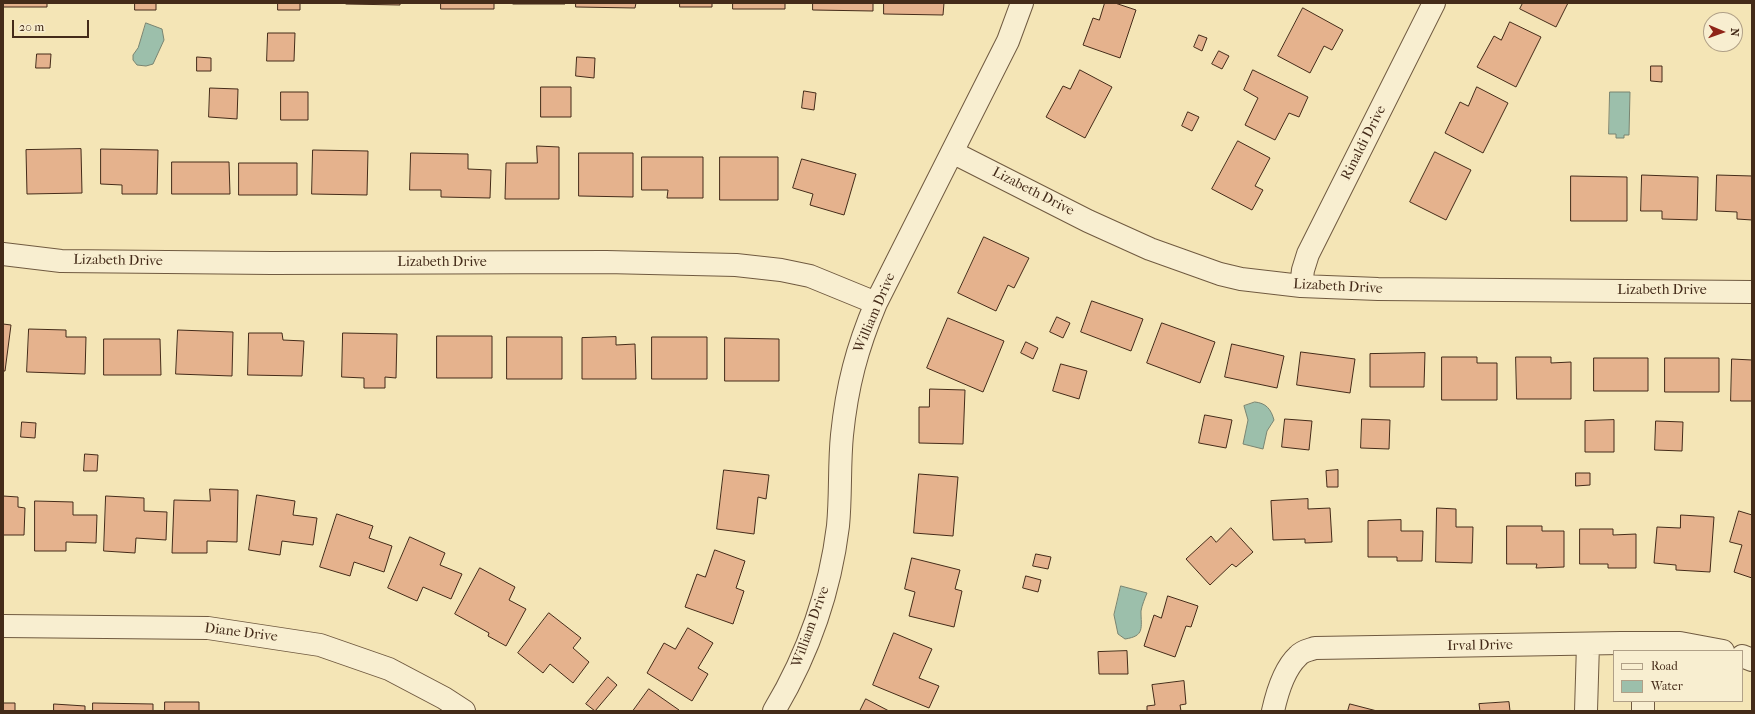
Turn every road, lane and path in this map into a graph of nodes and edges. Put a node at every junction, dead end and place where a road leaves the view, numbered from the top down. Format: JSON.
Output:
{"nodes":[{"id":1,"x":1022,"y":3,"type":"edge"},
{"id":2,"x":1434,"y":3,"type":"edge"},
{"id":3,"x":952,"y":152,"type":"junction"},
{"id":4,"x":3,"y":254,"type":"edge"},
{"id":5,"x":1301,"y":286,"type":"junction"},
{"id":6,"x":1752,"y":292,"type":"edge"},
{"id":7,"x":876,"y":303,"type":"junction"},
{"id":8,"x":3,"y":626,"type":"edge"},
{"id":9,"x":1588,"y":644,"type":"junction"},
{"id":10,"x":1645,"y":647,"type":"edge"},
{"id":11,"x":1718,"y":650,"type":"edge"},
{"id":12,"x":464,"y":711,"type":"edge"},
{"id":13,"x":774,"y":711,"type":"edge"},
{"id":14,"x":1273,"y":711,"type":"edge"},
{"id":15,"x":1586,"y":711,"type":"edge"}],
"edges":[{"from":1,"to":3,"type":"street","name":"William Drive"},
{"from":2,"to":5,"type":"street","name":"Rinaldi Drive"},
{"from":3,"to":5,"type":"street","name":"Lizabeth Drive"},
{"from":3,"to":7,"type":"street","name":"William Drive"},
{"from":4,"to":7,"type":"street","name":"Lizabeth Drive"},
{"from":5,"to":6,"type":"street","name":"Lizabeth Drive"},
{"from":7,"to":13,"type":"street","name":"William Drive"},
{"from":8,"to":12,"type":"street","name":"Diane Drive"},
{"from":9,"to":10,"type":"street","name":"Irval Drive"},
{"from":9,"to":14,"type":"street","name":"Irval Drive"},
{"from":9,"to":15,"type":"street"},
{"from":10,"to":11,"type":"street","name":"Irval Drive"}]}
